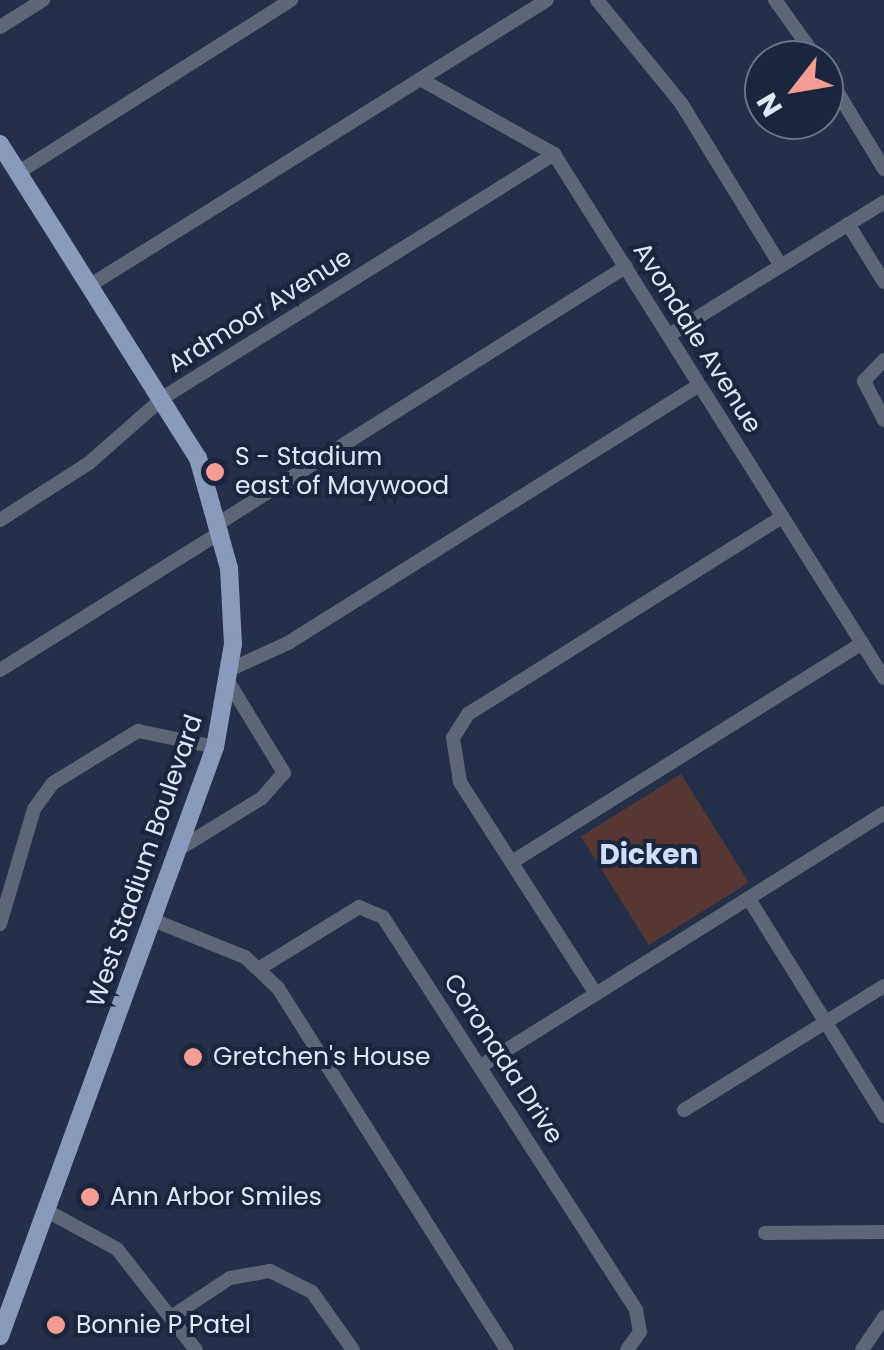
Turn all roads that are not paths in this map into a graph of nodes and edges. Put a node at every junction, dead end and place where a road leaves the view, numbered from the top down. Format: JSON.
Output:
{"nodes":[{"id":1,"x":44,"y":0,"type":"edge"},
{"id":2,"x":291,"y":0,"type":"edge"},
{"id":3,"x":546,"y":0,"type":"edge"},
{"id":4,"x":596,"y":0,"type":"edge"},
{"id":5,"x":774,"y":0,"type":"edge"},
{"id":6,"x":0,"y":27,"type":"edge"},
{"id":7,"x":803,"y":40,"type":"edge"},
{"id":8,"x":420,"y":79,"type":"junction"},
{"id":9,"x":844,"y":103,"type":"edge"},
{"id":10,"x":0,"y":144,"type":"edge"},
{"id":11,"x":554,"y":154,"type":"junction"},
{"id":12,"x":884,"y":169,"type":"edge"},
{"id":13,"x":18,"y":172,"type":"junction"},
{"id":14,"x":884,"y":202,"type":"edge"},
{"id":15,"x":848,"y":224,"type":"junction"},
{"id":16,"x":626,"y":266,"type":"junction"},
{"id":17,"x":780,"y":266,"type":"junction"},
{"id":18,"x":884,"y":282,"type":"edge"},
{"id":19,"x":92,"y":284,"type":"junction"},
{"id":20,"x":669,"y":335,"type":"junction"},
{"id":21,"x":884,"y":360,"type":"edge"},
{"id":22,"x":700,"y":385,"type":"junction"},
{"id":23,"x":164,"y":397,"type":"junction"},
{"id":24,"x":884,"y":420,"type":"edge"},
{"id":25,"x":782,"y":516,"type":"junction"},
{"id":26,"x":0,"y":520,"type":"edge"},
{"id":27,"x":220,"y":528,"type":"junction"},
{"id":28,"x":862,"y":643,"type":"junction"},
{"id":29,"x":0,"y":670,"type":"edge"},
{"id":30,"x":230,"y":676,"type":"junction"},
{"id":31,"x":884,"y":678,"type":"edge"},
{"id":32,"x":214,"y":747,"type":"junction"},
{"id":33,"x":884,"y":814,"type":"edge"},
{"id":34,"x":179,"y":850,"type":"junction"},
{"id":35,"x":512,"y":862,"type":"junction"},
{"id":36,"x":4,"y":893,"type":"edge"},
{"id":37,"x":749,"y":899,"type":"junction"},
{"id":38,"x":153,"y":920,"type":"junction"},
{"id":39,"x":0,"y":924,"type":"edge"},
{"id":40,"x":260,"y":968,"type":"junction"},
{"id":41,"x":884,"y":986,"type":"edge"},
{"id":42,"x":596,"y":994,"type":"junction"},
{"id":43,"x":827,"y":1022,"type":"junction"},
{"id":44,"x":481,"y":1066,"type":"junction"},
{"id":45,"x":684,"y":1110,"type":"dead end"},
{"id":46,"x":884,"y":1116,"type":"edge"},
{"id":47,"x":47,"y":1211,"type":"junction"},
{"id":48,"x":884,"y":1232,"type":"edge"},
{"id":49,"x":765,"y":1233,"type":"dead end"},
{"id":50,"x":174,"y":1314,"type":"junction"},
{"id":51,"x":884,"y":1317,"type":"edge"},
{"id":52,"x":0,"y":1336,"type":"edge"},
{"id":53,"x":196,"y":1350,"type":"edge"},
{"id":54,"x":353,"y":1350,"type":"edge"},
{"id":55,"x":507,"y":1350,"type":"edge"},
{"id":56,"x":627,"y":1350,"type":"edge"},
{"id":57,"x":862,"y":1350,"type":"edge"}],
"edges":[{"from":1,"to":6,"type":"street"},
{"from":2,"to":13,"type":"street"},
{"from":3,"to":8,"type":"street"},
{"from":4,"to":17,"type":"street"},
{"from":5,"to":7,"type":"street"},
{"from":8,"to":11,"type":"street","name":"Avondale Avenue"},
{"from":8,"to":19,"type":"street"},
{"from":9,"to":12,"type":"street"},
{"from":10,"to":13,"type":"main road","name":"West Stadium Boulevard"},
{"from":11,"to":16,"type":"street","name":"Avondale Avenue"},
{"from":11,"to":23,"type":"street","name":"Ardmoor Avenue"},
{"from":13,"to":19,"type":"main road","name":"West Stadium Boulevard"},
{"from":14,"to":15,"type":"street"},
{"from":15,"to":17,"type":"street"},
{"from":15,"to":18,"type":"street"},
{"from":16,"to":20,"type":"street","name":"Avondale Avenue"},
{"from":16,"to":27,"type":"street"},
{"from":17,"to":20,"type":"street"},
{"from":19,"to":23,"type":"main road","name":"West Stadium Boulevard"},
{"from":20,"to":22,"type":"street","name":"Avondale Avenue"},
{"from":21,"to":24,"type":"street"},
{"from":22,"to":25,"type":"street","name":"Avondale Avenue"},
{"from":22,"to":30,"type":"street"},
{"from":23,"to":26,"type":"street","name":"Ardmoor Avenue"},
{"from":23,"to":27,"type":"main road","name":"West Stadium Boulevard"},
{"from":25,"to":28,"type":"street","name":"Avondale Avenue"},
{"from":25,"to":35,"type":"street"},
{"from":27,"to":29,"type":"street"},
{"from":27,"to":30,"type":"main road","name":"West Stadium Boulevard"},
{"from":28,"to":31,"type":"street","name":"Avondale Avenue"},
{"from":28,"to":35,"type":"street"},
{"from":30,"to":32,"type":"main road","name":"West Stadium Boulevard"},
{"from":30,"to":34,"type":"street"},
{"from":32,"to":34,"type":"main road","name":"West Stadium Boulevard"},
{"from":32,"to":36,"type":"street"},
{"from":33,"to":37,"type":"street"},
{"from":34,"to":38,"type":"main road","name":"West Stadium Boulevard"},
{"from":35,"to":42,"type":"street"},
{"from":36,"to":39,"type":"street"},
{"from":37,"to":42,"type":"street"},
{"from":37,"to":43,"type":"street"},
{"from":38,"to":40,"type":"street"},
{"from":38,"to":47,"type":"main road","name":"West Stadium Boulevard"},
{"from":40,"to":44,"type":"street","name":"Coronada Drive"},
{"from":40,"to":55,"type":"street"},
{"from":41,"to":43,"type":"street"},
{"from":42,"to":44,"type":"street"},
{"from":43,"to":45,"type":"street"},
{"from":43,"to":46,"type":"street"},
{"from":44,"to":56,"type":"street","name":"Coronada Drive"},
{"from":47,"to":50,"type":"street"},
{"from":47,"to":52,"type":"main road","name":"West Stadium Boulevard"},
{"from":48,"to":49,"type":"street"},
{"from":50,"to":53,"type":"street"},
{"from":50,"to":54,"type":"street"},
{"from":51,"to":57,"type":"street"}]}
